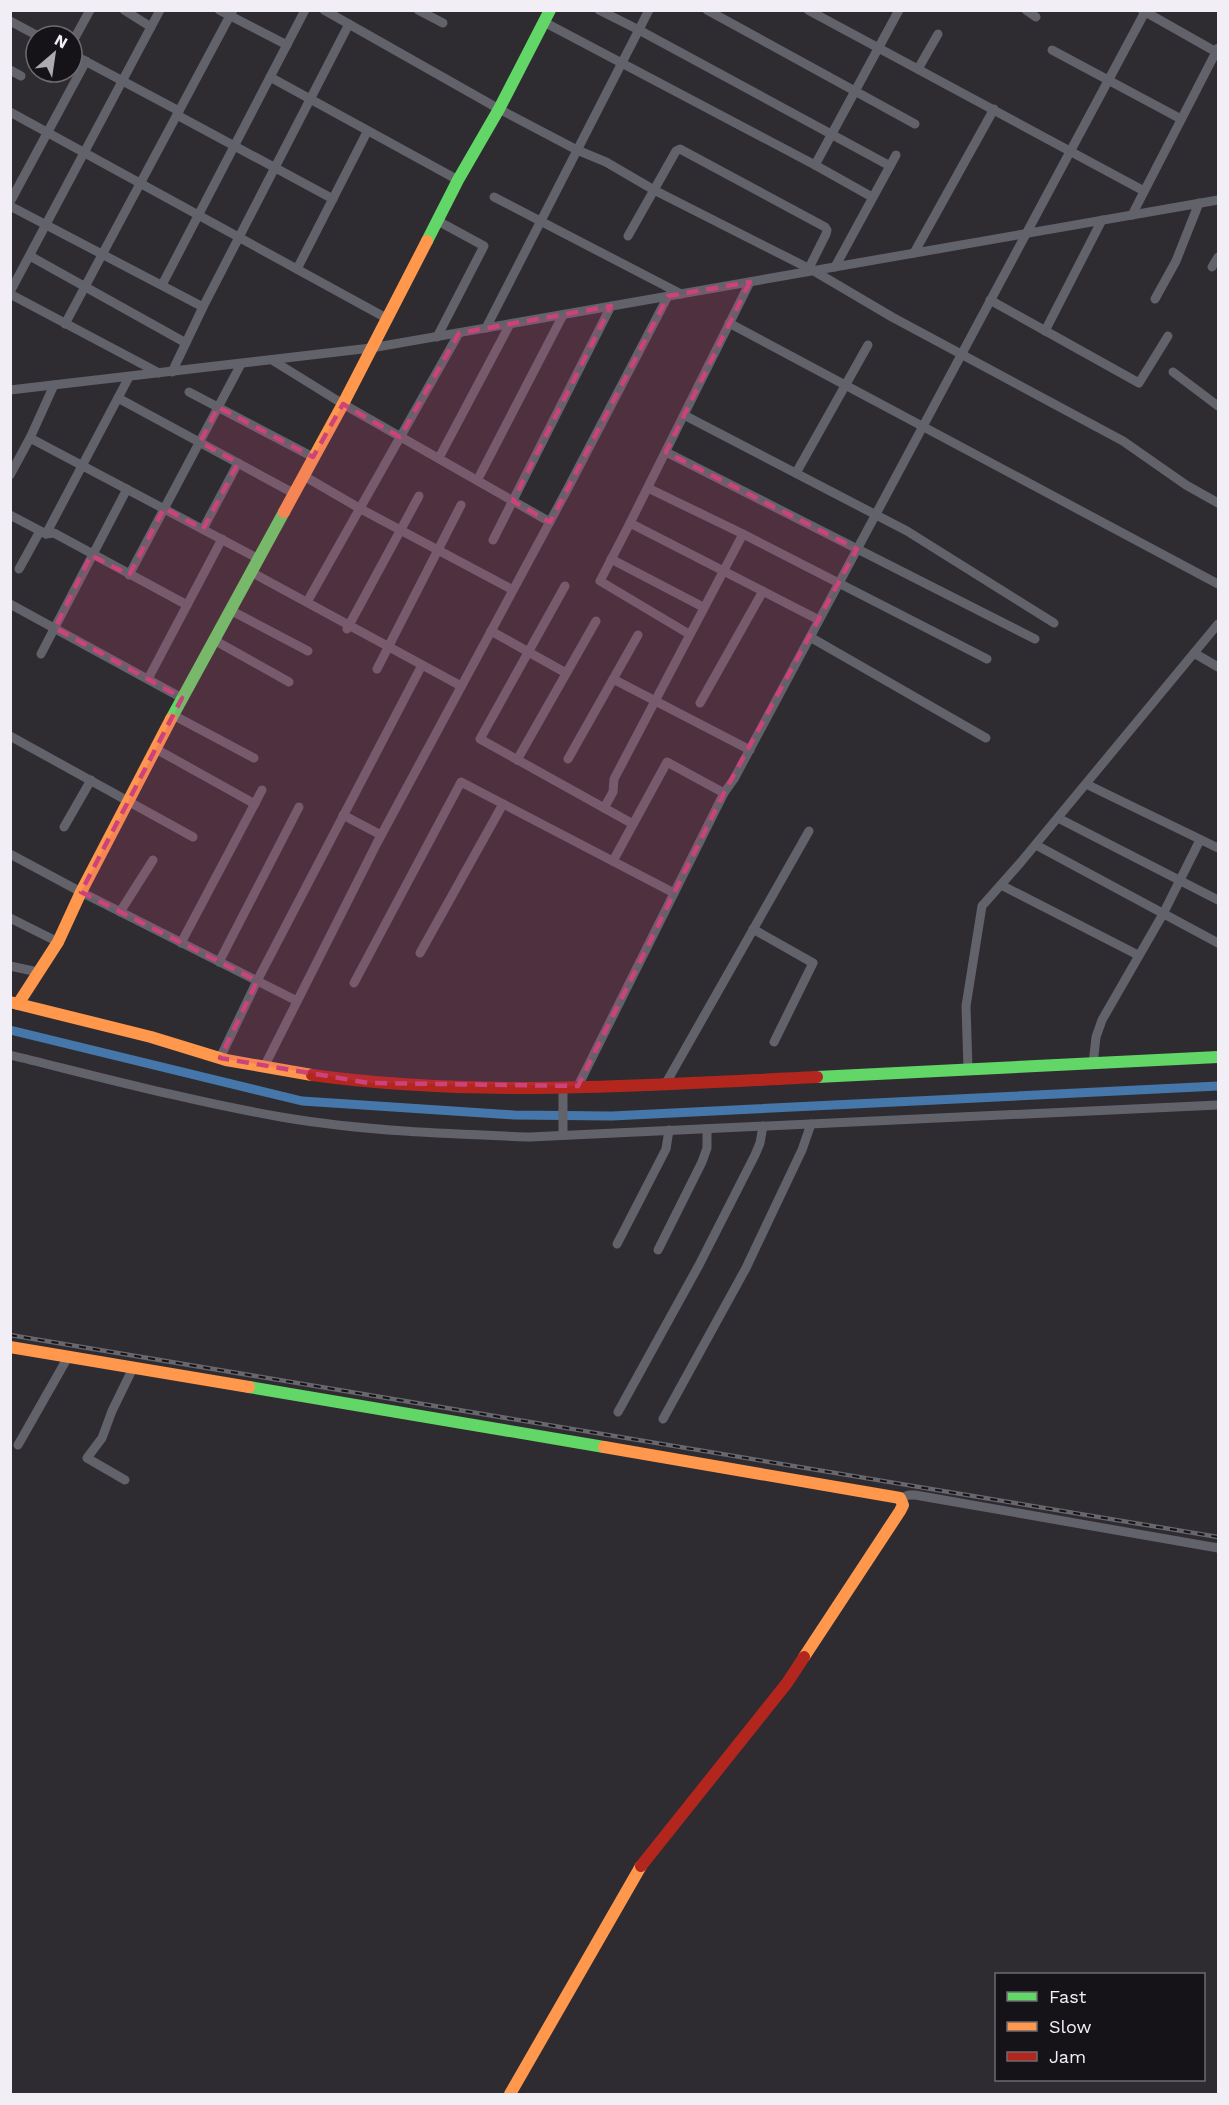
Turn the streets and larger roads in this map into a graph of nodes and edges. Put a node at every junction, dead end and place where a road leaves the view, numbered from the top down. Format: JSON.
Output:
{"nodes":[{"id":1,"x":90,"y":10,"type":"edge"},
{"id":2,"x":124,"y":10,"type":"edge"},
{"id":3,"x":160,"y":10,"type":"edge"},
{"id":4,"x":219,"y":10,"type":"edge"},
{"id":5,"x":305,"y":10,"type":"edge"},
{"id":6,"x":418,"y":10,"type":"edge"},
{"id":7,"x":599,"y":10,"type":"edge"},
{"id":8,"x":649,"y":10,"type":"edge"},
{"id":9,"x":707,"y":10,"type":"edge"},
{"id":10,"x":808,"y":10,"type":"edge"},
{"id":11,"x":899,"y":10,"type":"edge"},
{"id":12,"x":1026,"y":10,"type":"edge"},
{"id":13,"x":1145,"y":11,"type":"edge"},
{"id":14,"x":329,"y":12,"type":"edge"},
{"id":15,"x":231,"y":13,"type":"edge"},
{"id":16,"x":547,"y":16,"type":"edge"},
{"id":17,"x":1036,"y":16,"type":"dead end"},
{"id":18,"x":10,"y":21,"type":"edge"},
{"id":19,"x":443,"y":23,"type":"dead end"},
{"id":20,"x":82,"y":24,"type":"edge"},
{"id":21,"x":349,"y":24,"type":"junction"},
{"id":22,"x":151,"y":27,"type":"junction"},
{"id":23,"x":24,"y":28,"type":"edge"},
{"id":24,"x":639,"y":30,"type":"junction"},
{"id":25,"x":938,"y":33,"type":"dead end"},
{"id":26,"x":287,"y":45,"type":"junction"},
{"id":27,"x":878,"y":48,"type":"junction"},
{"id":28,"x":1052,"y":50,"type":"dead end"},
{"id":29,"x":1218,"y":51,"type":"edge"},
{"id":30,"x":86,"y":61,"type":"joint"},
{"id":31,"x":622,"y":63,"type":"junction"},
{"id":32,"x":918,"y":69,"type":"junction"},
{"id":33,"x":10,"y":70,"type":"edge"},
{"id":34,"x":21,"y":76,"type":"dead end"},
{"id":35,"x":270,"y":77,"type":"junction"},
{"id":36,"x":1108,"y":80,"type":"junction"},
{"id":37,"x":122,"y":81,"type":"junction"},
{"id":38,"x":855,"y":91,"type":"junction"},
{"id":39,"x":310,"y":101,"type":"junction"},
{"id":40,"x":499,"y":109,"type":"junction"},
{"id":41,"x":994,"y":109,"type":"junction"},
{"id":42,"x":10,"y":112,"type":"edge"},
{"id":43,"x":178,"y":113,"type":"junction"},
{"id":44,"x":1181,"y":119,"type":"junction"},
{"id":45,"x":915,"y":124,"type":"dead end"},
{"id":46,"x":48,"y":132,"type":"junction"},
{"id":47,"x":367,"y":132,"type":"junction"},
{"id":48,"x":831,"y":135,"type":"junction"},
{"id":49,"x":233,"y":146,"type":"junction"},
{"id":50,"x":577,"y":150,"type":"junction"},
{"id":51,"x":1070,"y":151,"type":"junction"},
{"id":52,"x":83,"y":152,"type":"junction"},
{"id":53,"x":896,"y":155,"type":"dead end"},
{"id":54,"x":816,"y":165,"type":"junction"},
{"id":55,"x":890,"y":166,"type":"junction"},
{"id":56,"x":275,"y":169,"type":"junction"},
{"id":57,"x":458,"y":180,"type":"junction"},
{"id":58,"x":141,"y":184,"type":"junction"},
{"id":59,"x":654,"y":190,"type":"junction"},
{"id":60,"x":1144,"y":191,"type":"junction"},
{"id":61,"x":494,"y":197,"type":"dead end"},
{"id":62,"x":872,"y":197,"type":"junction"},
{"id":63,"x":333,"y":199,"type":"junction"},
{"id":64,"x":1218,"y":199,"type":"edge"},
{"id":65,"x":1199,"y":203,"type":"junction"},
{"id":66,"x":10,"y":204,"type":"edge"},
{"id":67,"x":198,"y":215,"type":"junction"},
{"id":68,"x":1132,"y":215,"type":"junction"},
{"id":69,"x":1102,"y":220,"type":"junction"},
{"id":70,"x":438,"y":221,"type":"junction"},
{"id":71,"x":540,"y":222,"type":"junction"},
{"id":72,"x":47,"y":225,"type":"junction"},
{"id":73,"x":1026,"y":234,"type":"junction"},
{"id":74,"x":628,"y":236,"type":"dead end"},
{"id":75,"x":240,"y":238,"type":"junction"},
{"id":76,"x":914,"y":253,"type":"junction"},
{"id":77,"x":103,"y":254,"type":"junction"},
{"id":78,"x":30,"y":256,"type":"junction"},
{"id":79,"x":1218,"y":258,"type":"edge"},
{"id":80,"x":835,"y":267,"type":"junction"},
{"id":81,"x":1212,"y":267,"type":"dead end"},
{"id":82,"x":297,"y":269,"type":"junction"},
{"id":83,"x":811,"y":270,"type":"junction"},
{"id":84,"x":750,"y":282,"type":"junction"},
{"id":85,"x":162,"y":285,"type":"junction"},
{"id":86,"x":85,"y":286,"type":"junction"},
{"id":87,"x":10,"y":293,"type":"edge"},
{"id":88,"x":681,"y":294,"type":"junction"},
{"id":89,"x":668,"y":296,"type":"junction"},
{"id":90,"x":1155,"y":298,"type":"dead end"},
{"id":91,"x":990,"y":300,"type":"junction"},
{"id":92,"x":611,"y":306,"type":"junction"},
{"id":93,"x":203,"y":307,"type":"junction"},
{"id":94,"x":563,"y":315,"type":"junction"},
{"id":95,"x":388,"y":319,"type":"junction"},
{"id":96,"x":729,"y":323,"type":"junction"},
{"id":97,"x":65,"y":324,"type":"junction"},
{"id":98,"x":510,"y":324,"type":"junction"},
{"id":99,"x":486,"y":328,"type":"junction"},
{"id":100,"x":1045,"y":331,"type":"junction"},
{"id":101,"x":459,"y":333,"type":"junction"},
{"id":102,"x":1168,"y":336,"type":"dead end"},
{"id":103,"x":437,"y":337,"type":"junction"},
{"id":104,"x":186,"y":343,"type":"junction"},
{"id":105,"x":868,"y":345,"type":"dead end"},
{"id":106,"x":370,"y":348,"type":"junction"},
{"id":107,"x":961,"y":354,"type":"junction"},
{"id":108,"x":272,"y":360,"type":"junction"},
{"id":109,"x":241,"y":364,"type":"junction"},
{"id":110,"x":172,"y":372,"type":"junction"},
{"id":111,"x":1173,"y":372,"type":"dead end"},
{"id":112,"x":160,"y":374,"type":"junction"},
{"id":113,"x":129,"y":377,"type":"junction"},
{"id":114,"x":54,"y":385,"type":"junction"},
{"id":115,"x":845,"y":385,"type":"junction"},
{"id":116,"x":10,"y":390,"type":"edge"},
{"id":117,"x":189,"y":392,"type":"dead end"},
{"id":118,"x":118,"y":398,"type":"junction"},
{"id":119,"x":343,"y":404,"type":"junction"},
{"id":120,"x":1218,"y":406,"type":"edge"},
{"id":121,"x":218,"y":407,"type":"junction"},
{"id":122,"x":684,"y":415,"type":"junction"},
{"id":123,"x":922,"y":427,"type":"junction"},
{"id":124,"x":400,"y":437,"type":"junction"},
{"id":125,"x":30,"y":438,"type":"junction"},
{"id":126,"x":200,"y":442,"type":"junction"},
{"id":127,"x":666,"y":452,"type":"junction"},
{"id":128,"x":441,"y":454,"type":"dead end"},
{"id":129,"x":313,"y":457,"type":"junction"},
{"id":130,"x":238,"y":463,"type":"junction"},
{"id":131,"x":83,"y":465,"type":"junction"},
{"id":132,"x":796,"y":473,"type":"junction"},
{"id":133,"x":10,"y":475,"type":"edge"},
{"id":134,"x":480,"y":475,"type":"dead end"},
{"id":135,"x":304,"y":476,"type":"junction"},
{"id":136,"x":648,"y":488,"type":"junction"},
{"id":137,"x":127,"y":489,"type":"junction"},
{"id":138,"x":295,"y":494,"type":"junction"},
{"id":139,"x":418,"y":496,"type":"dead end"},
{"id":140,"x":513,"y":501,"type":"junction"},
{"id":141,"x":1218,"y":503,"type":"edge"},
{"id":142,"x":461,"y":505,"type":"dead end"},
{"id":143,"x":164,"y":508,"type":"junction"},
{"id":144,"x":359,"y":508,"type":"junction"},
{"id":145,"x":10,"y":515,"type":"edge"},
{"id":146,"x":875,"y":515,"type":"junction"},
{"id":147,"x":550,"y":522,"type":"junction"},
{"id":148,"x":630,"y":523,"type":"junction"},
{"id":149,"x":203,"y":529,"type":"junction"},
{"id":150,"x":400,"y":530,"type":"junction"},
{"id":151,"x":43,"y":533,"type":"junction"},
{"id":152,"x":743,"y":534,"type":"junction"},
{"id":153,"x":222,"y":539,"type":"junction"},
{"id":154,"x":493,"y":540,"type":"dead end"},
{"id":155,"x":857,"y":549,"type":"junction"},
{"id":156,"x":438,"y":550,"type":"junction"},
{"id":157,"x":91,"y":555,"type":"junction"},
{"id":158,"x":257,"y":558,"type":"junction"},
{"id":159,"x":611,"y":560,"type":"junction"},
{"id":160,"x":19,"y":569,"type":"dead end"},
{"id":161,"x":723,"y":571,"type":"junction"},
{"id":162,"x":251,"y":572,"type":"junction"},
{"id":163,"x":129,"y":575,"type":"junction"},
{"id":164,"x":839,"y":583,"type":"junction"},
{"id":165,"x":1218,"y":584,"type":"edge"},
{"id":166,"x":565,"y":586,"type":"dead end"},
{"id":167,"x":513,"y":590,"type":"junction"},
{"id":168,"x":763,"y":591,"type":"junction"},
{"id":169,"x":307,"y":602,"type":"junction"},
{"id":170,"x":10,"y":604,"type":"edge"},
{"id":171,"x":187,"y":605,"type":"junction"},
{"id":172,"x":704,"y":607,"type":"junction"},
{"id":173,"x":230,"y":610,"type":"junction"},
{"id":174,"x":819,"y":620,"type":"junction"},
{"id":175,"x":596,"y":621,"type":"dead end"},
{"id":176,"x":1054,"y":623,"type":"dead end"},
{"id":177,"x":1218,"y":624,"type":"edge"},
{"id":178,"x":348,"y":627,"type":"junction"},
{"id":179,"x":55,"y":628,"type":"junction"},
{"id":180,"x":491,"y":631,"type":"junction"},
{"id":181,"x":689,"y":634,"type":"junction"},
{"id":182,"x":638,"y":635,"type":"dead end"},
{"id":183,"x":810,"y":637,"type":"junction"},
{"id":184,"x":1035,"y":639,"type":"dead end"},
{"id":185,"x":213,"y":640,"type":"junction"},
{"id":186,"x":389,"y":646,"type":"junction"},
{"id":187,"x":308,"y":651,"type":"dead end"},
{"id":188,"x":529,"y":652,"type":"junction"},
{"id":189,"x":1194,"y":653,"type":"junction"},
{"id":190,"x":41,"y":654,"type":"dead end"},
{"id":191,"x":987,"y":659,"type":"dead end"},
{"id":192,"x":422,"y":665,"type":"junction"},
{"id":193,"x":1218,"y":667,"type":"edge"},
{"id":194,"x":377,"y":669,"type":"dead end"},
{"id":195,"x":566,"y":673,"type":"junction"},
{"id":196,"x":147,"y":679,"type":"junction"},
{"id":197,"x":613,"y":679,"type":"junction"},
{"id":198,"x":289,"y":682,"type":"dead end"},
{"id":199,"x":461,"y":686,"type":"junction"},
{"id":200,"x":182,"y":698,"type":"junction"},
{"id":201,"x":654,"y":700,"type":"junction"},
{"id":202,"x":700,"y":703,"type":"dead end"},
{"id":203,"x":173,"y":715,"type":"junction"},
{"id":204,"x":987,"y":738,"type":"dead end"},
{"id":205,"x":12,"y":740,"type":"edge"},
{"id":206,"x":156,"y":749,"type":"junction"},
{"id":207,"x":750,"y":750,"type":"junction"},
{"id":208,"x":254,"y":758,"type":"dead end"},
{"id":209,"x":568,"y":759,"type":"dead end"},
{"id":210,"x":517,"y":760,"type":"junction"},
{"id":211,"x":91,"y":780,"type":"junction"},
{"id":212,"x":1086,"y":784,"type":"junction"},
{"id":213,"x":262,"y":790,"type":"dead end"},
{"id":214,"x":724,"y":793,"type":"junction"},
{"id":215,"x":129,"y":801,"type":"junction"},
{"id":216,"x":255,"y":804,"type":"junction"},
{"id":217,"x":503,"y":804,"type":"junction"},
{"id":218,"x":299,"y":807,"type":"dead end"},
{"id":219,"x":604,"y":808,"type":"junction"},
{"id":220,"x":343,"y":815,"type":"junction"},
{"id":221,"x":1058,"y":818,"type":"junction"},
{"id":222,"x":633,"y":824,"type":"junction"},
{"id":223,"x":64,"y":827,"type":"dead end"},
{"id":224,"x":809,"y":831,"type":"dead end"},
{"id":225,"x":381,"y":835,"type":"junction"},
{"id":226,"x":193,"y":837,"type":"dead end"},
{"id":227,"x":1200,"y":840,"type":"junction"},
{"id":228,"x":1036,"y":845,"type":"junction"},
{"id":229,"x":1218,"y":848,"type":"edge"},
{"id":230,"x":10,"y":854,"type":"edge"},
{"id":231,"x":153,"y":860,"type":"dead end"},
{"id":232,"x":613,"y":861,"type":"junction"},
{"id":233,"x":1180,"y":880,"type":"junction"},
{"id":234,"x":1001,"y":885,"type":"junction"},
{"id":235,"x":81,"y":892,"type":"junction"},
{"id":236,"x":674,"y":892,"type":"junction"},
{"id":237,"x":1218,"y":900,"type":"edge"},
{"id":238,"x":120,"y":912,"type":"junction"},
{"id":239,"x":1163,"y":914,"type":"junction"},
{"id":240,"x":10,"y":918,"type":"edge"},
{"id":241,"x":753,"y":929,"type":"junction"},
{"id":242,"x":58,"y":942,"type":"junction"},
{"id":243,"x":181,"y":943,"type":"junction"},
{"id":244,"x":1218,"y":943,"type":"edge"},
{"id":245,"x":420,"y":953,"type":"dead end"},
{"id":246,"x":1138,"y":955,"type":"junction"},
{"id":247,"x":219,"y":962,"type":"junction"},
{"id":248,"x":10,"y":966,"type":"edge"},
{"id":249,"x":38,"y":972,"type":"junction"},
{"id":250,"x":257,"y":981,"type":"junction"},
{"id":251,"x":354,"y":983,"type":"dead end"},
{"id":252,"x":297,"y":1001,"type":"junction"},
{"id":253,"x":14,"y":1003,"type":"edge"},
{"id":254,"x":774,"y":1042,"type":"dead end"},
{"id":255,"x":10,"y":1055,"type":"edge"},
{"id":256,"x":1218,"y":1057,"type":"edge"},
{"id":257,"x":220,"y":1058,"type":"junction"},
{"id":258,"x":1093,"y":1064,"type":"junction"},
{"id":259,"x":264,"y":1067,"type":"junction"},
{"id":260,"x":968,"y":1069,"type":"junction"},
{"id":261,"x":666,"y":1083,"type":"junction"},
{"id":262,"x":578,"y":1086,"type":"junction"},
{"id":263,"x":563,"y":1093,"type":"junction"},
{"id":264,"x":1218,"y":1105,"type":"edge"},
{"id":265,"x":811,"y":1124,"type":"junction"},
{"id":266,"x":763,"y":1126,"type":"junction"},
{"id":267,"x":707,"y":1128,"type":"junction"},
{"id":268,"x":669,"y":1130,"type":"junction"},
{"id":269,"x":563,"y":1133,"type":"junction"},
{"id":270,"x":617,"y":1244,"type":"dead end"},
{"id":271,"x":658,"y":1250,"type":"dead end"},
{"id":272,"x":10,"y":1347,"type":"edge"},
{"id":273,"x":68,"y":1357,"type":"junction"},
{"id":274,"x":133,"y":1368,"type":"junction"},
{"id":275,"x":618,"y":1412,"type":"dead end"},
{"id":276,"x":663,"y":1419,"type":"dead end"},
{"id":277,"x":18,"y":1445,"type":"dead end"},
{"id":278,"x":126,"y":1480,"type":"dead end"},
{"id":279,"x":900,"y":1498,"type":"junction"},
{"id":280,"x":1218,"y":1548,"type":"edge"},
{"id":281,"x":510,"y":2094,"type":"edge"}],
"edges":[{"from":1,"to":20,"type":"street"},
{"from":2,"to":22,"type":"street"},
{"from":3,"to":22,"type":"street"},
{"from":4,"to":15,"type":"street"},
{"from":5,"to":26,"type":"street"},
{"from":6,"to":19,"type":"street"},
{"from":7,"to":24,"type":"street"},
{"from":8,"to":24,"type":"street"},
{"from":9,"to":38,"type":"street"},
{"from":10,"to":27,"type":"street"},
{"from":11,"to":27,"type":"street"},
{"from":12,"to":17,"type":"street"},
{"from":13,"to":29,"type":"street"},
{"from":13,"to":36,"type":"street"},
{"from":14,"to":21,"type":"street"},
{"from":15,"to":26,"type":"street"},
{"from":15,"to":43,"type":"street"},
{"from":16,"to":31,"type":"street"},
{"from":16,"to":40,"type":"street"},
{"from":18,"to":23,"type":"street"},
{"from":21,"to":39,"type":"street"},
{"from":21,"to":40,"type":"street"},
{"from":22,"to":37,"type":"street"},
{"from":24,"to":31,"type":"street"},
{"from":24,"to":48,"type":"street"},
{"from":25,"to":32,"type":"street"},
{"from":26,"to":35,"type":"street"},
{"from":27,"to":32,"type":"street"},
{"from":27,"to":38,"type":"street"},
{"from":28,"to":36,"type":"street"},
{"from":29,"to":44,"type":"street"},
{"from":30,"to":37,"type":"street"},
{"from":30,"to":46,"type":"street"},
{"from":31,"to":50,"type":"street"},
{"from":31,"to":54,"type":"street"},
{"from":32,"to":41,"type":"street"},
{"from":33,"to":34,"type":"street"},
{"from":35,"to":39,"type":"street"},
{"from":35,"to":49,"type":"street"},
{"from":36,"to":44,"type":"street"},
{"from":36,"to":51,"type":"street"},
{"from":37,"to":43,"type":"street"},
{"from":37,"to":52,"type":"street"},
{"from":38,"to":45,"type":"street"},
{"from":38,"to":48,"type":"street"},
{"from":39,"to":47,"type":"street"},
{"from":39,"to":56,"type":"street"},
{"from":40,"to":50,"type":"street"},
{"from":40,"to":57,"type":"street"},
{"from":41,"to":51,"type":"street"},
{"from":41,"to":76,"type":"street"},
{"from":42,"to":46,"type":"street"},
{"from":43,"to":49,"type":"street"},
{"from":43,"to":58,"type":"street"},
{"from":44,"to":60,"type":"street"},
{"from":46,"to":52,"type":"street"},
{"from":46,"to":66,"type":"street"},
{"from":47,"to":57,"type":"street"},
{"from":47,"to":63,"type":"street"},
{"from":48,"to":54,"type":"street"},
{"from":48,"to":55,"type":"street"},
{"from":49,"to":56,"type":"street"},
{"from":49,"to":67,"type":"street"},
{"from":50,"to":59,"type":"street"},
{"from":50,"to":71,"type":"street"},
{"from":51,"to":60,"type":"street"},
{"from":51,"to":73,"type":"street"},
{"from":52,"to":58,"type":"street"},
{"from":52,"to":72,"type":"street"},
{"from":53,"to":55,"type":"street"},
{"from":54,"to":62,"type":"street"},
{"from":55,"to":62,"type":"street"},
{"from":56,"to":63,"type":"street"},
{"from":56,"to":75,"type":"street"},
{"from":57,"to":70,"type":"street"},
{"from":58,"to":67,"type":"street"},
{"from":58,"to":77,"type":"street"},
{"from":59,"to":74,"type":"street"},
{"from":59,"to":83,"type":"street"},
{"from":59,"to":83,"type":"street"},
{"from":60,"to":68,"type":"street"},
{"from":61,"to":71,"type":"street"},
{"from":62,"to":80,"type":"street"},
{"from":63,"to":82,"type":"street"},
{"from":64,"to":65,"type":"street"},
{"from":65,"to":68,"type":"street"},
{"from":65,"to":90,"type":"street"},
{"from":66,"to":72,"type":"street"},
{"from":67,"to":75,"type":"street"},
{"from":67,"to":85,"type":"street"},
{"from":68,"to":69,"type":"street"},
{"from":69,"to":73,"type":"street"},
{"from":69,"to":100,"type":"street"},
{"from":70,"to":95,"type":"street"},
{"from":70,"to":103,"type":"street"},
{"from":71,"to":88,"type":"street"},
{"from":71,"to":99,"type":"street"},
{"from":72,"to":77,"type":"street"},
{"from":72,"to":78,"type":"street"},
{"from":73,"to":76,"type":"street"},
{"from":73,"to":91,"type":"street"},
{"from":75,"to":82,"type":"street"},
{"from":75,"to":93,"type":"street"},
{"from":76,"to":80,"type":"street"},
{"from":77,"to":85,"type":"street"},
{"from":77,"to":86,"type":"street"},
{"from":78,"to":86,"type":"street"},
{"from":78,"to":87,"type":"street"},
{"from":79,"to":81,"type":"street"},
{"from":80,"to":83,"type":"street"},
{"from":82,"to":95,"type":"street"},
{"from":83,"to":84,"type":"street"},
{"from":83,"to":107,"type":"street"},
{"from":84,"to":88,"type":"street"},
{"from":84,"to":96,"type":"street"},
{"from":85,"to":93,"type":"street"},
{"from":86,"to":97,"type":"street"},
{"from":86,"to":104,"type":"street"},
{"from":87,"to":97,"type":"street"},
{"from":88,"to":89,"type":"street"},
{"from":89,"to":92,"type":"street"},
{"from":89,"to":147,"type":"street"},
{"from":91,"to":100,"type":"street"},
{"from":91,"to":107,"type":"street"},
{"from":92,"to":94,"type":"street"},
{"from":92,"to":140,"type":"street"},
{"from":93,"to":104,"type":"street"},
{"from":94,"to":98,"type":"street"},
{"from":94,"to":134,"type":"street"},
{"from":95,"to":106,"type":"street"},
{"from":96,"to":115,"type":"street"},
{"from":96,"to":122,"type":"street"},
{"from":97,"to":112,"type":"street"},
{"from":98,"to":99,"type":"street"},
{"from":98,"to":128,"type":"street"},
{"from":99,"to":101,"type":"street"},
{"from":100,"to":102,"type":"street"},
{"from":101,"to":103,"type":"street"},
{"from":101,"to":124,"type":"street"},
{"from":103,"to":106,"type":"street"},
{"from":104,"to":110,"type":"street"},
{"from":105,"to":115,"type":"street"},
{"from":106,"to":108,"type":"street"},
{"from":106,"to":119,"type":"street"},
{"from":107,"to":123,"type":"street"},
{"from":107,"to":141,"type":"street"},
{"from":108,"to":109,"type":"street"},
{"from":108,"to":119,"type":"street"},
{"from":109,"to":110,"type":"street"},
{"from":109,"to":121,"type":"street"},
{"from":110,"to":112,"type":"street"},
{"from":111,"to":120,"type":"street"},
{"from":112,"to":113,"type":"street"},
{"from":113,"to":114,"type":"street"},
{"from":113,"to":118,"type":"street"},
{"from":114,"to":116,"type":"street"},
{"from":114,"to":125,"type":"street"},
{"from":115,"to":123,"type":"street"},
{"from":115,"to":132,"type":"street"},
{"from":117,"to":121,"type":"street"},
{"from":118,"to":126,"type":"street"},
{"from":118,"to":131,"type":"street"},
{"from":119,"to":124,"type":"street"},
{"from":119,"to":129,"type":"street"},
{"from":121,"to":126,"type":"street"},
{"from":121,"to":129,"type":"street"},
{"from":122,"to":127,"type":"street"},
{"from":122,"to":132,"type":"street"},
{"from":123,"to":146,"type":"street"},
{"from":123,"to":165,"type":"street"},
{"from":124,"to":140,"type":"street"},
{"from":124,"to":144,"type":"street"},
{"from":125,"to":131,"type":"street"},
{"from":125,"to":133,"type":"street"},
{"from":126,"to":130,"type":"street"},
{"from":126,"to":143,"type":"street"},
{"from":127,"to":136,"type":"street"},
{"from":127,"to":155,"type":"street"},
{"from":129,"to":135,"type":"street"},
{"from":130,"to":138,"type":"street"},
{"from":130,"to":149,"type":"street"},
{"from":131,"to":137,"type":"street"},
{"from":131,"to":151,"type":"street"},
{"from":132,"to":146,"type":"street"},
{"from":135,"to":138,"type":"street"},
{"from":135,"to":144,"type":"street"},
{"from":136,"to":148,"type":"street"},
{"from":136,"to":152,"type":"street"},
{"from":137,"to":143,"type":"street"},
{"from":137,"to":157,"type":"street"},
{"from":138,"to":158,"type":"street"},
{"from":139,"to":150,"type":"street"},
{"from":140,"to":147,"type":"street"},
{"from":140,"to":154,"type":"street"},
{"from":142,"to":156,"type":"street"},
{"from":143,"to":149,"type":"street"},
{"from":143,"to":163,"type":"street"},
{"from":144,"to":150,"type":"street"},
{"from":144,"to":169,"type":"street"},
{"from":145,"to":151,"type":"street"},
{"from":146,"to":155,"type":"street"},
{"from":146,"to":176,"type":"street"},
{"from":147,"to":167,"type":"street"},
{"from":148,"to":159,"type":"street"},
{"from":148,"to":161,"type":"street"},
{"from":149,"to":153,"type":"street"},
{"from":150,"to":156,"type":"street"},
{"from":150,"to":178,"type":"street"},
{"from":151,"to":157,"type":"street"},
{"from":151,"to":160,"type":"street"},
{"from":152,"to":161,"type":"street"},
{"from":152,"to":164,"type":"street"},
{"from":153,"to":158,"type":"street"},
{"from":153,"to":171,"type":"street"},
{"from":155,"to":164,"type":"street"},
{"from":155,"to":184,"type":"street"},
{"from":156,"to":167,"type":"street"},
{"from":156,"to":186,"type":"street"},
{"from":157,"to":163,"type":"street"},
{"from":157,"to":179,"type":"street"},
{"from":158,"to":162,"type":"street"},
{"from":159,"to":172,"type":"street"},
{"from":159,"to":181,"type":"street"},
{"from":161,"to":168,"type":"street"},
{"from":161,"to":172,"type":"street"},
{"from":162,"to":169,"type":"street"},
{"from":162,"to":173,"type":"street"},
{"from":163,"to":171,"type":"street"},
{"from":164,"to":174,"type":"street"},
{"from":164,"to":191,"type":"street"},
{"from":166,"to":188,"type":"street"},
{"from":167,"to":180,"type":"street"},
{"from":168,"to":174,"type":"street"},
{"from":168,"to":202,"type":"street"},
{"from":169,"to":178,"type":"street"},
{"from":170,"to":179,"type":"street"},
{"from":171,"to":196,"type":"street"},
{"from":172,"to":181,"type":"street"},
{"from":173,"to":185,"type":"street"},
{"from":173,"to":187,"type":"street"},
{"from":174,"to":183,"type":"street"},
{"from":175,"to":195,"type":"street"},
{"from":177,"to":189,"type":"street"},
{"from":178,"to":186,"type":"street"},
{"from":179,"to":190,"type":"street"},
{"from":179,"to":196,"type":"street"},
{"from":180,"to":188,"type":"street"},
{"from":180,"to":199,"type":"street"},
{"from":181,"to":201,"type":"street"},
{"from":182,"to":197,"type":"street"},
{"from":183,"to":204,"type":"street"},
{"from":183,"to":207,"type":"street"},
{"from":185,"to":198,"type":"street"},
{"from":185,"to":200,"type":"street"},
{"from":186,"to":192,"type":"street"},
{"from":186,"to":194,"type":"street"},
{"from":188,"to":195,"type":"street"},
{"from":188,"to":210,"type":"street"},
{"from":189,"to":193,"type":"street"},
{"from":189,"to":212,"type":"street"},
{"from":192,"to":199,"type":"street"},
{"from":192,"to":220,"type":"street"},
{"from":195,"to":210,"type":"street"},
{"from":196,"to":200,"type":"street"},
{"from":197,"to":201,"type":"street"},
{"from":197,"to":209,"type":"street"},
{"from":199,"to":225,"type":"street"},
{"from":200,"to":203,"type":"street"},
{"from":201,"to":207,"type":"street"},
{"from":201,"to":219,"type":"street"},
{"from":203,"to":206,"type":"street"},
{"from":203,"to":208,"type":"street"},
{"from":205,"to":211,"type":"street"},
{"from":206,"to":215,"type":"street"},
{"from":206,"to":216,"type":"street"},
{"from":207,"to":214,"type":"street"},
{"from":210,"to":219,"type":"street"},
{"from":211,"to":215,"type":"street"},
{"from":211,"to":223,"type":"street"},
{"from":212,"to":221,"type":"street"},
{"from":212,"to":227,"type":"street"},
{"from":213,"to":216,"type":"street"},
{"from":214,"to":222,"type":"street"},
{"from":214,"to":236,"type":"street"},
{"from":215,"to":226,"type":"street"},
{"from":215,"to":235,"type":"street"},
{"from":216,"to":243,"type":"street"},
{"from":217,"to":232,"type":"street"},
{"from":217,"to":245,"type":"street"},
{"from":217,"to":251,"type":"street"},
{"from":218,"to":247,"type":"street"},
{"from":219,"to":222,"type":"street"},
{"from":220,"to":225,"type":"street"},
{"from":220,"to":250,"type":"street"},
{"from":221,"to":228,"type":"street"},
{"from":221,"to":233,"type":"street"},
{"from":222,"to":232,"type":"street"},
{"from":224,"to":241,"type":"street"},
{"from":225,"to":252,"type":"street"},
{"from":227,"to":229,"type":"street"},
{"from":227,"to":233,"type":"street"},
{"from":228,"to":234,"type":"street"},
{"from":228,"to":239,"type":"street"},
{"from":230,"to":235,"type":"street"},
{"from":231,"to":238,"type":"street"},
{"from":232,"to":236,"type":"street"},
{"from":233,"to":237,"type":"street"},
{"from":233,"to":239,"type":"street"},
{"from":234,"to":246,"type":"street"},
{"from":234,"to":260,"type":"street"},
{"from":235,"to":238,"type":"street"},
{"from":235,"to":242,"type":"street"},
{"from":236,"to":262,"type":"street"},
{"from":238,"to":243,"type":"street"},
{"from":239,"to":244,"type":"street"},
{"from":239,"to":246,"type":"street"},
{"from":240,"to":242,"type":"street"},
{"from":241,"to":254,"type":"street"},
{"from":241,"to":261,"type":"street"},
{"from":242,"to":249,"type":"street"},
{"from":243,"to":247,"type":"street"},
{"from":246,"to":258,"type":"street"},
{"from":247,"to":250,"type":"street"},
{"from":248,"to":249,"type":"street"},
{"from":249,"to":253,"type":"street"},
{"from":250,"to":252,"type":"street"},
{"from":250,"to":257,"type":"street"},
{"from":252,"to":259,"type":"street"},
{"from":253,"to":257,"type":"street"},
{"from":255,"to":269,"type":"street"},
{"from":256,"to":258,"type":"street"},
{"from":257,"to":259,"type":"street"},
{"from":258,"to":260,"type":"street"},
{"from":259,"to":263,"type":"street"},
{"from":260,"to":261,"type":"street"},
{"from":261,"to":262,"type":"street"},
{"from":262,"to":263,"type":"street"},
{"from":263,"to":269,"type":"street"},
{"from":264,"to":265,"type":"street"},
{"from":265,"to":266,"type":"street"},
{"from":265,"to":276,"type":"street"},
{"from":266,"to":267,"type":"street"},
{"from":266,"to":275,"type":"street"},
{"from":267,"to":268,"type":"street"},
{"from":267,"to":271,"type":"street"},
{"from":268,"to":269,"type":"street"},
{"from":268,"to":270,"type":"street"},
{"from":272,"to":273,"type":"street"},
{"from":273,"to":274,"type":"street"},
{"from":273,"to":277,"type":"street"},
{"from":274,"to":278,"type":"street"},
{"from":274,"to":279,"type":"street"},
{"from":279,"to":280,"type":"street"},
{"from":279,"to":281,"type":"street"}]}
